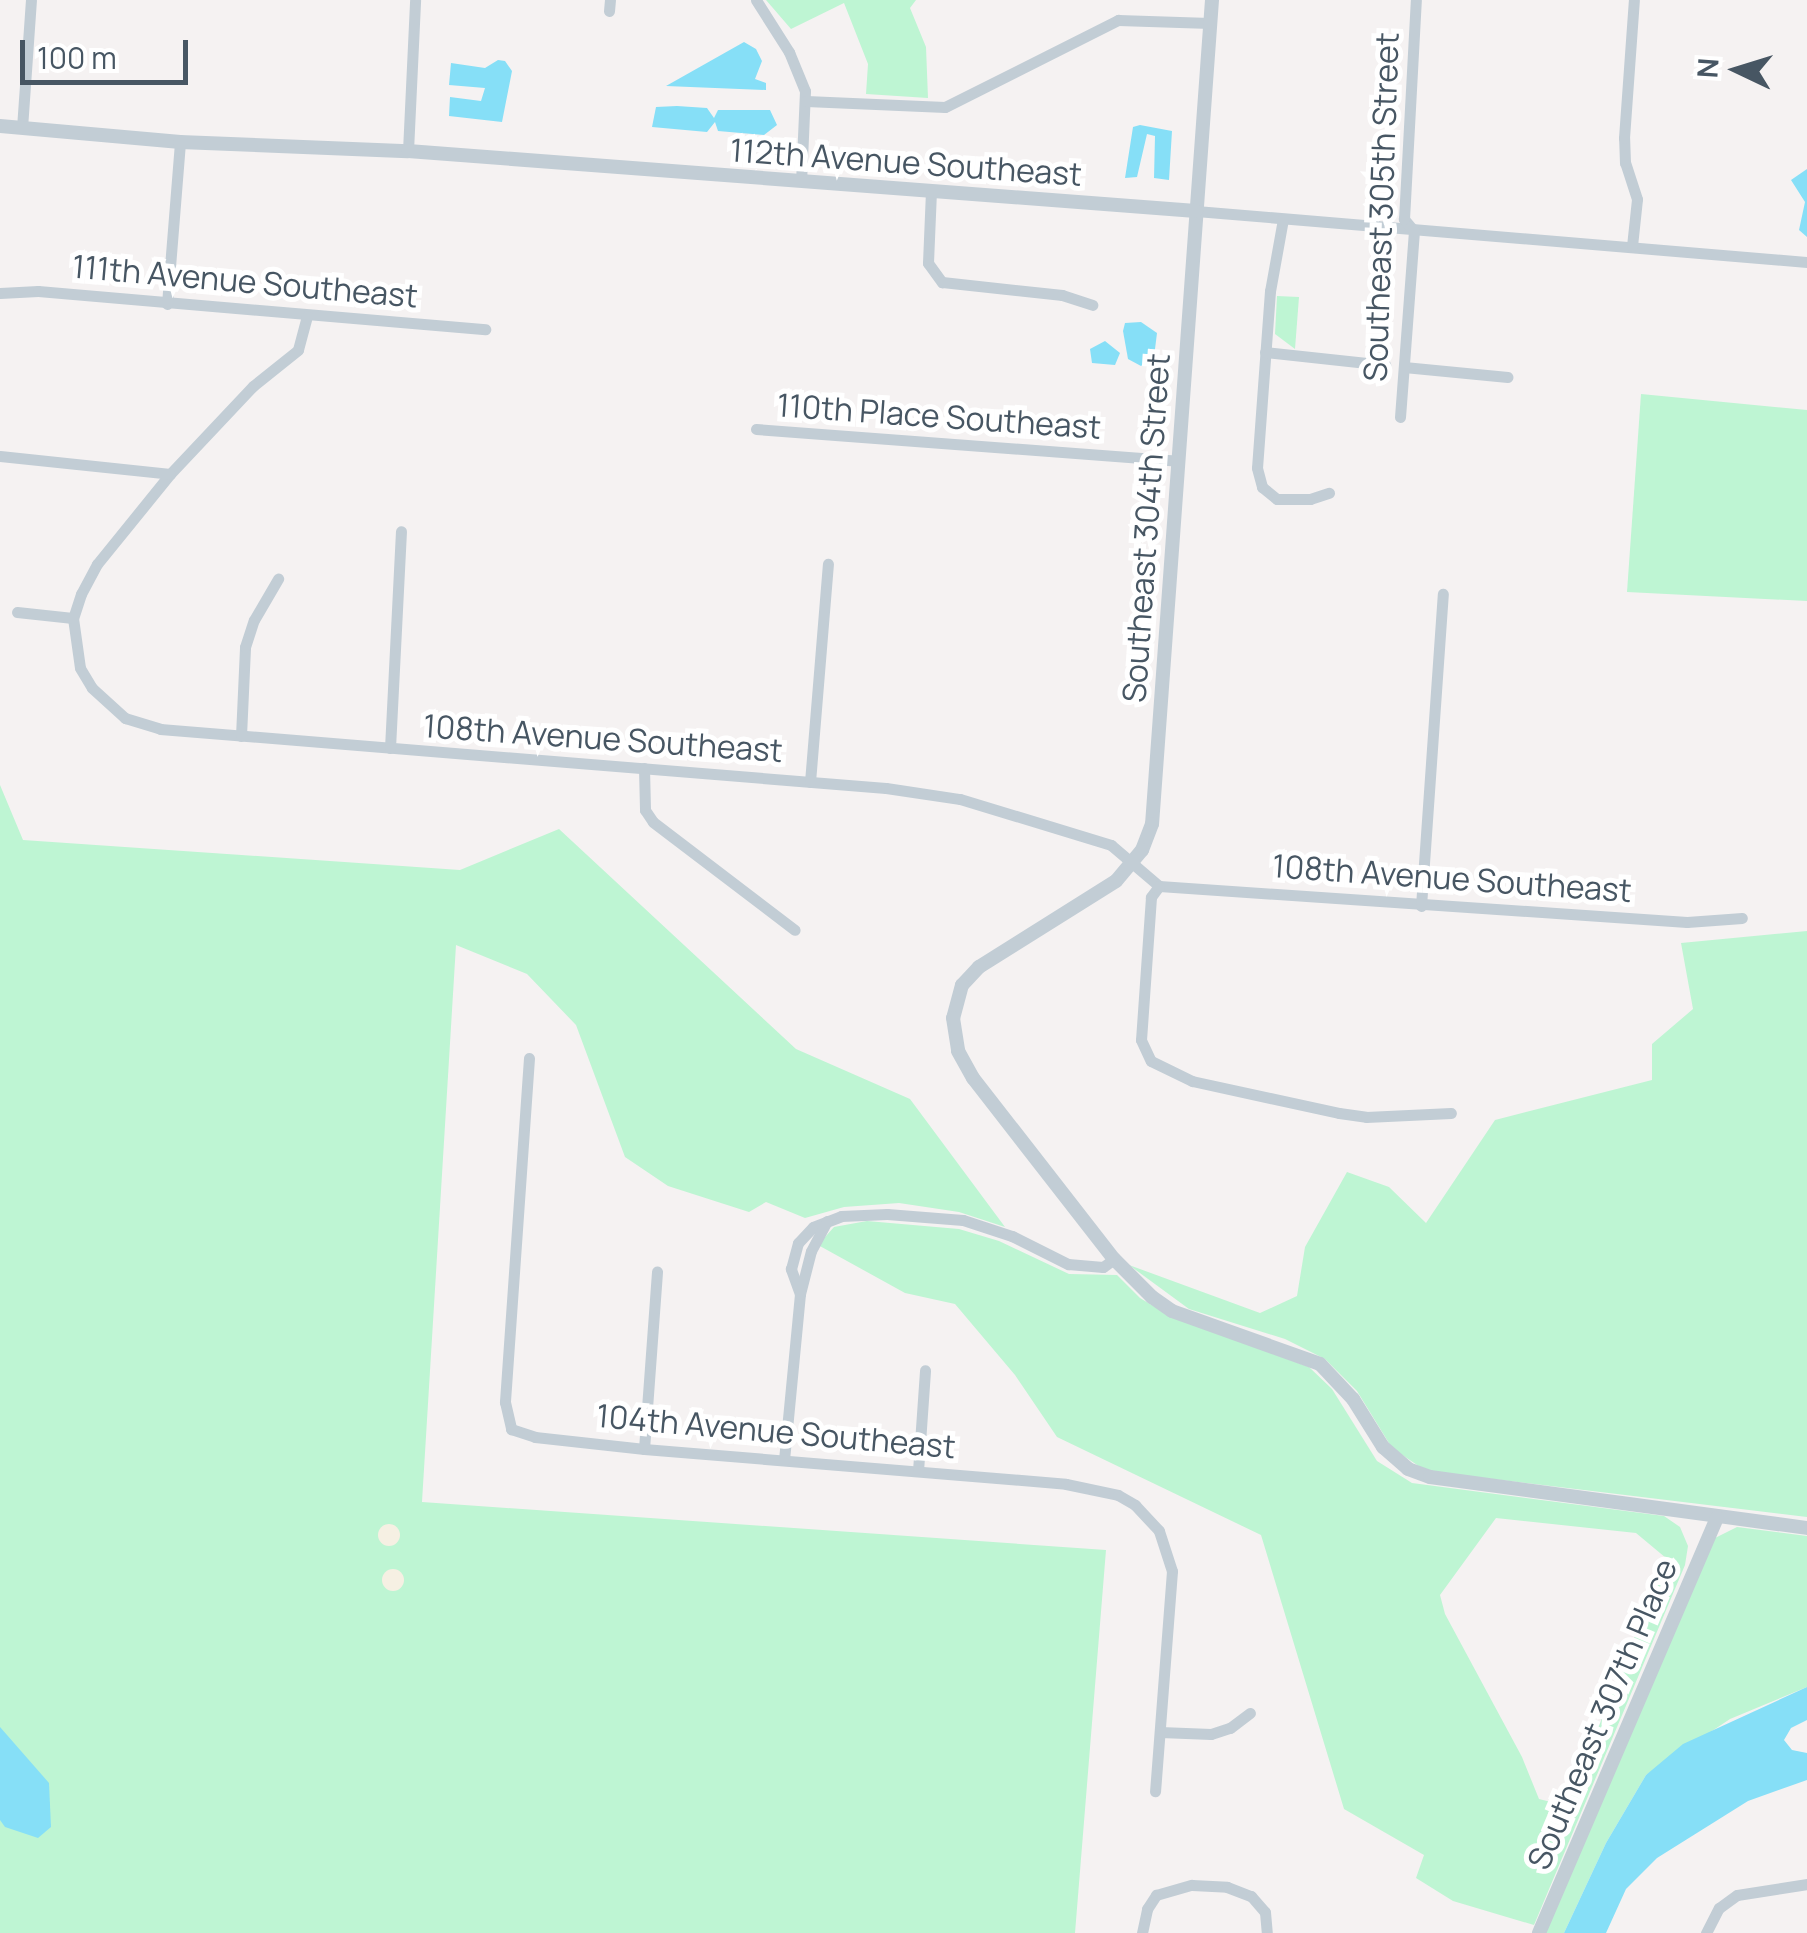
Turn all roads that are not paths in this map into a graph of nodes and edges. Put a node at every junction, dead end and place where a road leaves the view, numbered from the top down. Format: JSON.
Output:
{"nodes":[{"id":1,"x":31,"y":0,"type":"edge"},
{"id":2,"x":415,"y":0,"type":"edge"},
{"id":3,"x":756,"y":0,"type":"edge"},
{"id":4,"x":1212,"y":0,"type":"edge"},
{"id":5,"x":1416,"y":0,"type":"edge"},
{"id":6,"x":1634,"y":0,"type":"edge"},
{"id":7,"x":1210,"y":22,"type":"junction"},
{"id":8,"x":806,"y":101,"type":"junction"},
{"id":9,"x":0,"y":126,"type":"edge"},
{"id":10,"x":22,"y":128,"type":"junction"},
{"id":11,"x":180,"y":142,"type":"junction"},
{"id":12,"x":408,"y":151,"type":"junction"},
{"id":13,"x":801,"y":182,"type":"junction"},
{"id":14,"x":931,"y":191,"type":"junction"},
{"id":15,"x":1196,"y":211,"type":"junction"},
{"id":16,"x":1283,"y":219,"type":"junction"},
{"id":17,"x":1414,"y":231,"type":"junction"},
{"id":18,"x":1632,"y":246,"type":"junction"},
{"id":19,"x":1807,"y":262,"type":"edge"},
{"id":20,"x":0,"y":293,"type":"edge"},
{"id":21,"x":168,"y":304,"type":"junction"},
{"id":22,"x":1092,"y":305,"type":"dead end"},
{"id":23,"x":306,"y":316,"type":"junction"},
{"id":24,"x":484,"y":328,"type":"dead end"},
{"id":25,"x":1265,"y":352,"type":"junction"},
{"id":26,"x":1384,"y":364,"type":"dead end"},
{"id":27,"x":1404,"y":367,"type":"junction"},
{"id":28,"x":1508,"y":377,"type":"dead end"},
{"id":29,"x":1400,"y":416,"type":"dead end"},
{"id":30,"x":756,"y":429,"type":"dead end"},
{"id":31,"x":0,"y":456,"type":"edge"},
{"id":32,"x":1178,"y":461,"type":"junction"},
{"id":33,"x":170,"y":474,"type":"junction"},
{"id":34,"x":1329,"y":493,"type":"dead end"},
{"id":35,"x":402,"y":531,"type":"dead end"},
{"id":36,"x":828,"y":564,"type":"dead end"},
{"id":37,"x":278,"y":580,"type":"dead end"},
{"id":38,"x":1443,"y":594,"type":"dead end"},
{"id":39,"x":17,"y":612,"type":"dead end"},
{"id":40,"x":73,"y":618,"type":"junction"},
{"id":41,"x":241,"y":736,"type":"junction"},
{"id":42,"x":390,"y":748,"type":"junction"},
{"id":43,"x":644,"y":768,"type":"junction"},
{"id":44,"x":810,"y":782,"type":"junction"},
{"id":45,"x":1133,"y":862,"type":"junction"},
{"id":46,"x":1160,"y":886,"type":"junction"},
{"id":47,"x":1420,"y":906,"type":"junction"},
{"id":48,"x":1742,"y":918,"type":"dead end"},
{"id":49,"x":795,"y":930,"type":"dead end"},
{"id":50,"x":529,"y":1058,"type":"dead end"},
{"id":51,"x":1451,"y":1113,"type":"dead end"},
{"id":52,"x":826,"y":1222,"type":"junction"},
{"id":53,"x":1114,"y":1259,"type":"junction"},
{"id":54,"x":657,"y":1271,"type":"dead end"},
{"id":55,"x":800,"y":1294,"type":"junction"},
{"id":56,"x":925,"y":1370,"type":"dead end"},
{"id":57,"x":644,"y":1448,"type":"junction"},
{"id":58,"x":784,"y":1460,"type":"junction"},
{"id":59,"x":918,"y":1471,"type":"junction"},
{"id":60,"x":1717,"y":1518,"type":"junction"},
{"id":61,"x":1807,"y":1528,"type":"edge"},
{"id":62,"x":1250,"y":1713,"type":"dead end"},
{"id":63,"x":1160,"y":1732,"type":"junction"},
{"id":64,"x":1155,"y":1791,"type":"dead end"},
{"id":65,"x":1807,"y":1884,"type":"edge"},
{"id":66,"x":1143,"y":1928,"type":"edge"},
{"id":67,"x":1267,"y":1933,"type":"edge"},
{"id":68,"x":1539,"y":1933,"type":"edge"},
{"id":69,"x":1706,"y":1933,"type":"edge"}],
"edges":[{"from":1,"to":10,"type":"street"},
{"from":2,"to":12,"type":"street"},
{"from":3,"to":8,"type":"street"},
{"from":4,"to":7,"type":"street","name":"Southeast 304th Street"},
{"from":5,"to":17,"type":"street","name":"Southeast 305th Street"},
{"from":6,"to":18,"type":"street"},
{"from":7,"to":8,"type":"street"},
{"from":7,"to":15,"type":"street","name":"Southeast 304th Street"},
{"from":8,"to":13,"type":"street"},
{"from":9,"to":10,"type":"street","name":"112th Avenue Southeast"},
{"from":10,"to":11,"type":"street","name":"112th Avenue Southeast"},
{"from":11,"to":12,"type":"street","name":"112th Avenue Southeast"},
{"from":11,"to":21,"type":"street"},
{"from":12,"to":13,"type":"street","name":"112th Avenue Southeast"},
{"from":13,"to":14,"type":"street","name":"112th Avenue Southeast"},
{"from":14,"to":15,"type":"street","name":"112th Avenue Southeast"},
{"from":14,"to":22,"type":"street"},
{"from":15,"to":16,"type":"street","name":"112th Avenue Southeast"},
{"from":15,"to":32,"type":"street","name":"Southeast 304th Street"},
{"from":16,"to":17,"type":"street","name":"112th Avenue Southeast"},
{"from":16,"to":25,"type":"street"},
{"from":17,"to":18,"type":"street","name":"112th Avenue Southeast"},
{"from":17,"to":27,"type":"street","name":"Southeast 305th Street"},
{"from":18,"to":19,"type":"street","name":"112th Avenue Southeast"},
{"from":20,"to":21,"type":"street","name":"111th Avenue Southeast"},
{"from":21,"to":23,"type":"street","name":"111th Avenue Southeast"},
{"from":23,"to":24,"type":"street","name":"111th Avenue Southeast"},
{"from":23,"to":33,"type":"street"},
{"from":25,"to":26,"type":"street"},
{"from":25,"to":34,"type":"street"},
{"from":27,"to":28,"type":"street"},
{"from":27,"to":29,"type":"street","name":"Southeast 305th Street"},
{"from":30,"to":32,"type":"street","name":"110th Place Southeast"},
{"from":31,"to":33,"type":"street"},
{"from":32,"to":45,"type":"street","name":"Southeast 304th Street"},
{"from":33,"to":40,"type":"street"},
{"from":35,"to":42,"type":"street"},
{"from":36,"to":44,"type":"street"},
{"from":37,"to":41,"type":"street"},
{"from":38,"to":47,"type":"street"},
{"from":39,"to":40,"type":"street"},
{"from":40,"to":41,"type":"street","name":"108th Avenue Southeast"},
{"from":41,"to":42,"type":"street","name":"108th Avenue Southeast"},
{"from":42,"to":43,"type":"street","name":"108th Avenue Southeast"},
{"from":43,"to":44,"type":"street","name":"108th Avenue Southeast"},
{"from":43,"to":49,"type":"street"},
{"from":44,"to":45,"type":"street","name":"108th Avenue Southeast"},
{"from":45,"to":46,"type":"street"},
{"from":45,"to":53,"type":"street"},
{"from":46,"to":47,"type":"street","name":"108th Avenue Southeast"},
{"from":46,"to":51,"type":"street"},
{"from":47,"to":48,"type":"street","name":"108th Avenue Southeast"},
{"from":50,"to":57,"type":"street","name":"104th Avenue Southeast"},
{"from":52,"to":53,"type":"street"},
{"from":52,"to":55,"type":"street"},
{"from":52,"to":55,"type":"street"},
{"from":53,"to":60,"type":"street"},
{"from":54,"to":57,"type":"street"},
{"from":55,"to":58,"type":"street"},
{"from":56,"to":59,"type":"street"},
{"from":57,"to":58,"type":"street","name":"104th Avenue Southeast"},
{"from":58,"to":59,"type":"street","name":"104th Avenue Southeast"},
{"from":59,"to":63,"type":"street","name":"104th Avenue Southeast"},
{"from":60,"to":61,"type":"street"},
{"from":60,"to":68,"type":"street","name":"Southeast 307th Place"},
{"from":62,"to":63,"type":"street"},
{"from":63,"to":64,"type":"street"},
{"from":65,"to":69,"type":"street"},
{"from":66,"to":67,"type":"street"}]}
